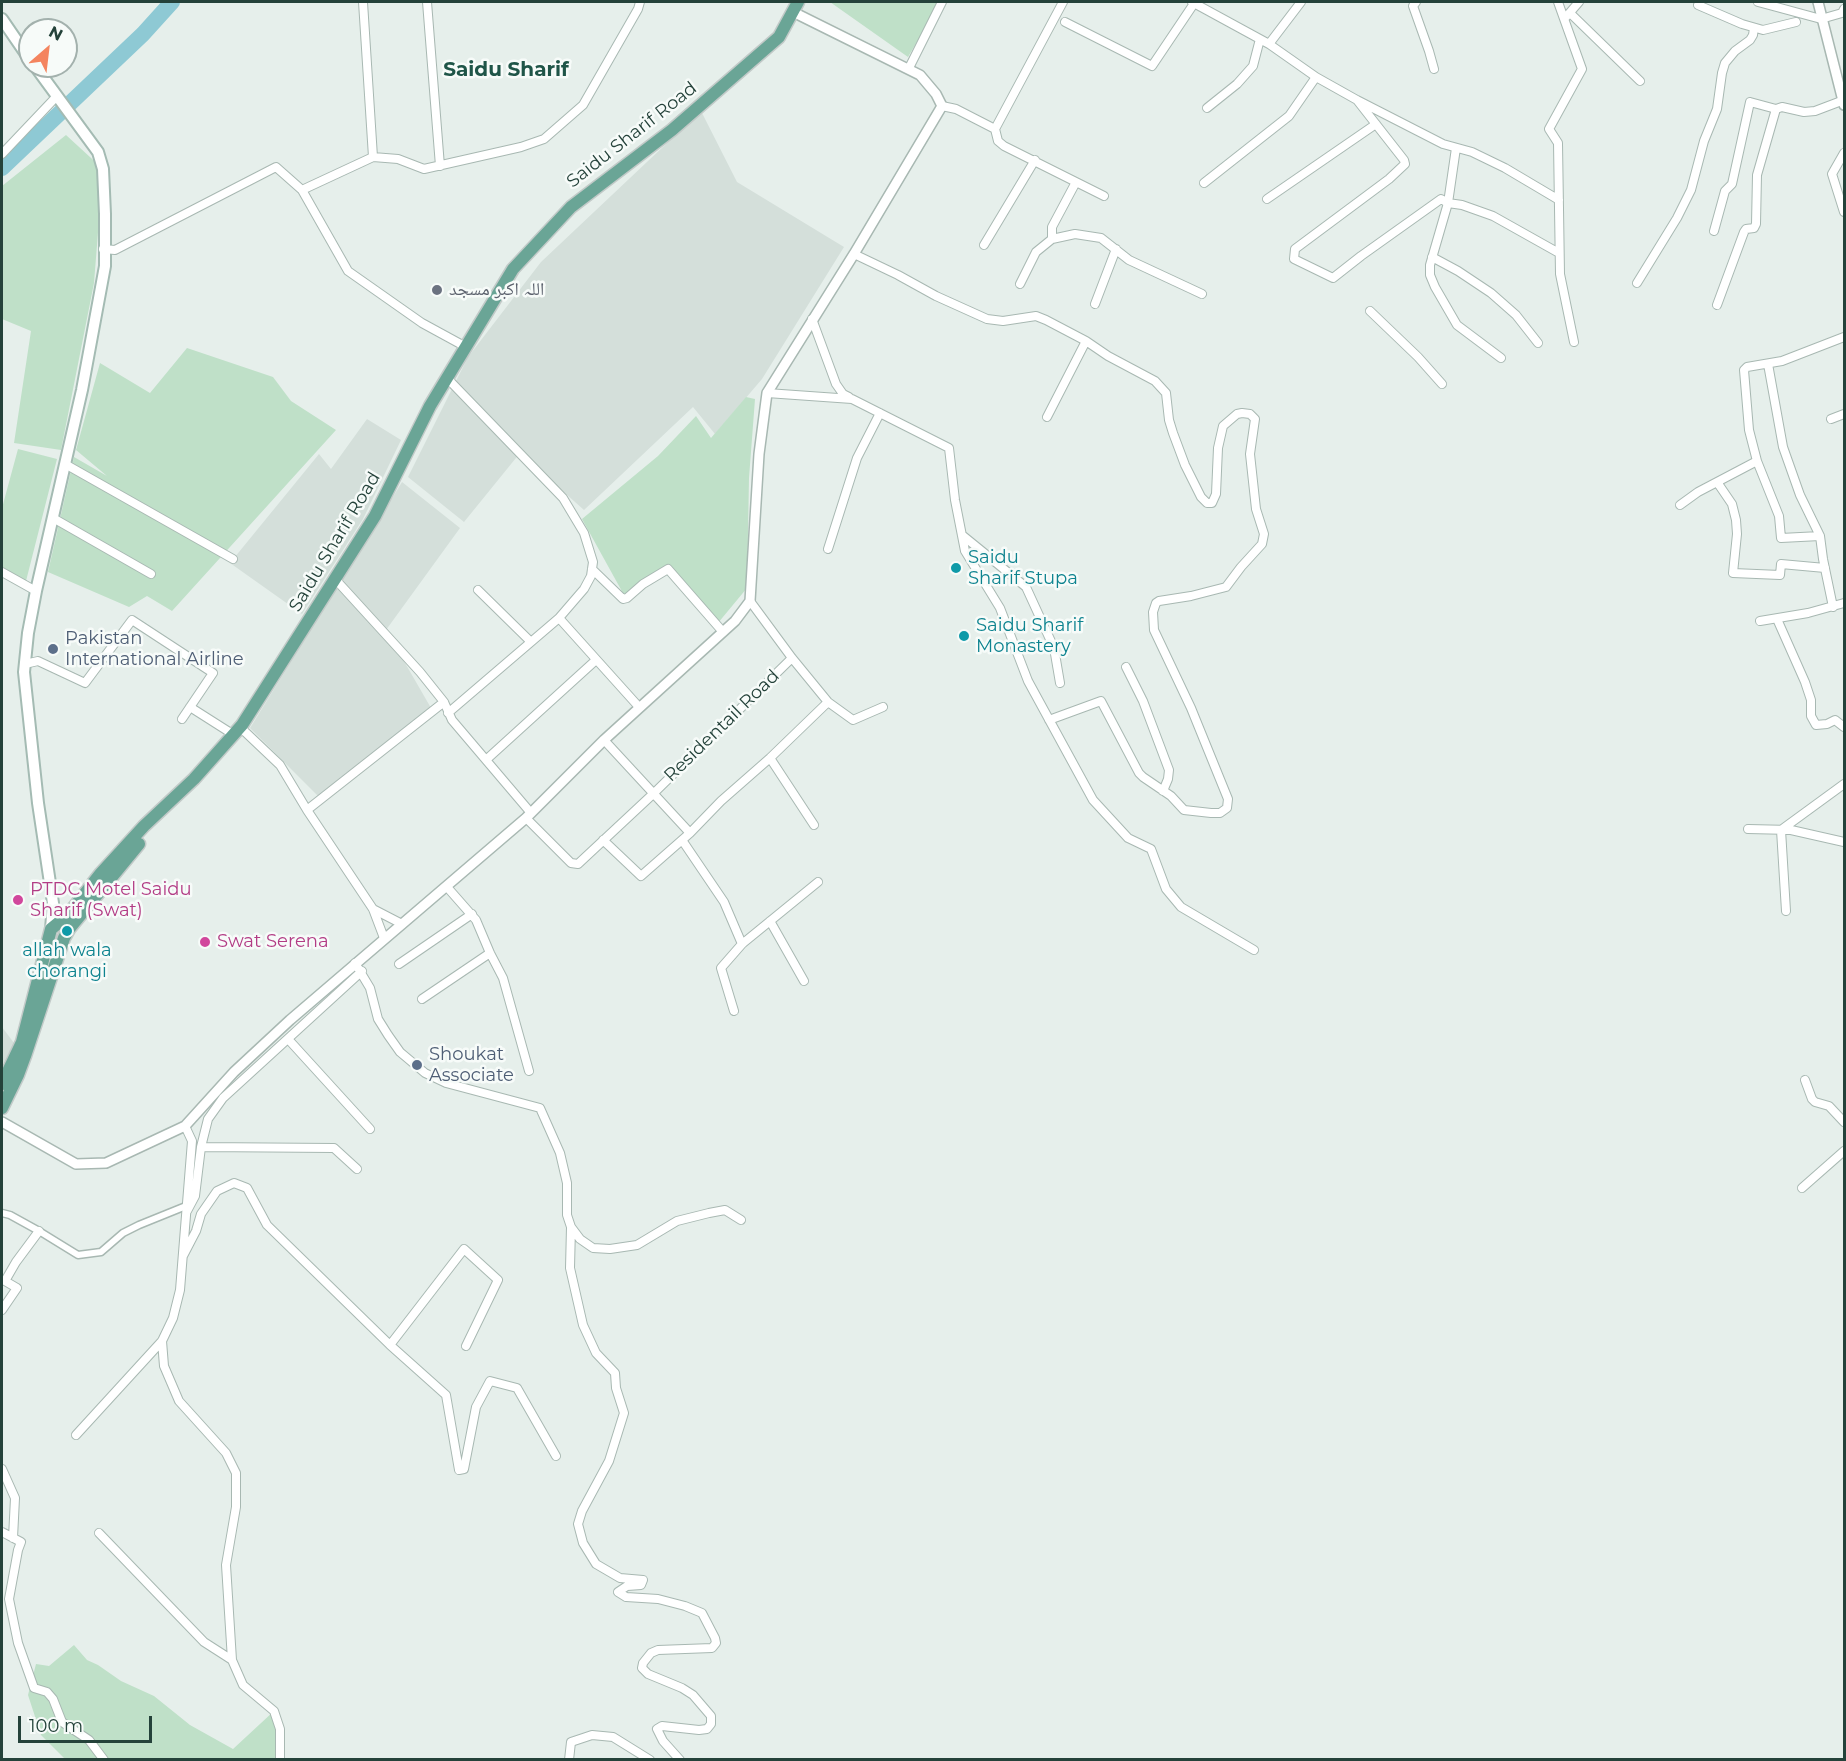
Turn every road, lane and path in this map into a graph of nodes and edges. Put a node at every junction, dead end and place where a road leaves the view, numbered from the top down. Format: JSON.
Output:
{"nodes":[{"id":1,"x":363,"y":2,"type":"edge"},
{"id":2,"x":427,"y":2,"type":"edge"},
{"id":3,"x":640,"y":2,"type":"edge"},
{"id":4,"x":942,"y":2,"type":"edge"},
{"id":5,"x":1064,"y":2,"type":"edge"},
{"id":6,"x":1194,"y":2,"type":"edge"},
{"id":7,"x":1301,"y":2,"type":"edge"},
{"id":8,"x":1416,"y":2,"type":"edge"},
{"id":9,"x":1558,"y":2,"type":"edge"},
{"id":10,"x":1580,"y":2,"type":"edge"},
{"id":11,"x":1758,"y":2,"type":"edge"},
{"id":12,"x":1818,"y":2,"type":"edge"},
{"id":13,"x":1700,"y":3,"type":"edge"},
{"id":14,"x":796,"y":7,"type":"edge"},
{"id":15,"x":1845,"y":9,"type":"edge"},
{"id":16,"x":1568,"y":15,"type":"junction"},
{"id":17,"x":2,"y":19,"type":"edge"},
{"id":18,"x":1821,"y":19,"type":"junction"},
{"id":19,"x":1065,"y":22,"type":"dead end"},
{"id":20,"x":1796,"y":22,"type":"dead end"},
{"id":21,"x":1754,"y":28,"type":"junction"},
{"id":22,"x":1260,"y":39,"type":"junction"},
{"id":23,"x":18,"y":42,"type":"edge"},
{"id":24,"x":1269,"y":44,"type":"junction"},
{"id":25,"x":909,"y":69,"type":"junction"},
{"id":26,"x":1434,"y":69,"type":"dead end"},
{"id":27,"x":1316,"y":77,"type":"junction"},
{"id":28,"x":44,"y":78,"type":"edge"},
{"id":29,"x":1640,"y":81,"type":"dead end"},
{"id":30,"x":57,"y":96,"type":"junction"},
{"id":31,"x":1357,"y":100,"type":"junction"},
{"id":32,"x":1844,"y":102,"type":"edge"},
{"id":33,"x":942,"y":106,"type":"junction"},
{"id":34,"x":1207,"y":108,"type":"dead end"},
{"id":35,"x":1776,"y":109,"type":"junction"},
{"id":36,"x":1376,"y":124,"type":"junction"},
{"id":37,"x":995,"y":129,"type":"junction"},
{"id":38,"x":1456,"y":148,"type":"junction"},
{"id":39,"x":1845,"y":153,"type":"edge"},
{"id":40,"x":2,"y":154,"type":"edge"},
{"id":41,"x":373,"y":157,"type":"junction"},
{"id":42,"x":1035,"y":160,"type":"junction"},
{"id":43,"x":440,"y":166,"type":"junction"},
{"id":44,"x":1076,"y":182,"type":"junction"},
{"id":45,"x":1204,"y":183,"type":"dead end"},
{"id":46,"x":302,"y":190,"type":"junction"},
{"id":47,"x":1104,"y":196,"type":"dead end"},
{"id":48,"x":1267,"y":199,"type":"dead end"},
{"id":49,"x":1559,"y":200,"type":"junction"},
{"id":50,"x":1448,"y":203,"type":"junction"},
{"id":51,"x":1845,"y":212,"type":"edge"},
{"id":52,"x":1714,"y":231,"type":"dead end"},
{"id":53,"x":1052,"y":239,"type":"junction"},
{"id":54,"x":984,"y":245,"type":"dead end"},
{"id":55,"x":103,"y":249,"type":"junction"},
{"id":56,"x":1116,"y":249,"type":"junction"},
{"id":57,"x":1559,"y":253,"type":"junction"},
{"id":58,"x":855,"y":254,"type":"junction"},
{"id":59,"x":1432,"y":257,"type":"junction"},
{"id":60,"x":1020,"y":284,"type":"dead end"},
{"id":61,"x":1637,"y":284,"type":"dead end"},
{"id":62,"x":1202,"y":294,"type":"dead end"},
{"id":63,"x":1095,"y":304,"type":"dead end"},
{"id":64,"x":1717,"y":305,"type":"dead end"},
{"id":65,"x":1370,"y":311,"type":"dead end"},
{"id":66,"x":812,"y":319,"type":"junction"},
{"id":67,"x":1845,"y":337,"type":"edge"},
{"id":68,"x":1086,"y":341,"type":"junction"},
{"id":69,"x":1574,"y":342,"type":"dead end"},
{"id":70,"x":1538,"y":343,"type":"dead end"},
{"id":71,"x":466,"y":347,"type":"junction"},
{"id":72,"x":1502,"y":358,"type":"dead end"},
{"id":73,"x":1768,"y":364,"type":"junction"},
{"id":74,"x":447,"y":378,"type":"junction"},
{"id":75,"x":1442,"y":384,"type":"dead end"},
{"id":76,"x":767,"y":393,"type":"junction"},
{"id":77,"x":852,"y":399,"type":"junction"},
{"id":78,"x":880,"y":413,"type":"junction"},
{"id":79,"x":1845,"y":414,"type":"edge"},
{"id":80,"x":1047,"y":417,"type":"dead end"},
{"id":81,"x":1831,"y":419,"type":"dead end"},
{"id":82,"x":1757,"y":461,"type":"junction"},
{"id":83,"x":65,"y":464,"type":"junction"},
{"id":84,"x":1717,"y":482,"type":"junction"},
{"id":85,"x":1680,"y":505,"type":"dead end"},
{"id":86,"x":53,"y":518,"type":"junction"},
{"id":87,"x":962,"y":535,"type":"junction"},
{"id":88,"x":1820,"y":536,"type":"junction"},
{"id":89,"x":828,"y":549,"type":"dead end"},
{"id":90,"x":233,"y":559,"type":"dead end"},
{"id":91,"x":1825,"y":568,"type":"junction"},
{"id":92,"x":592,"y":569,"type":"junction"},
{"id":93,"x":2,"y":572,"type":"edge"},
{"id":94,"x":151,"y":574,"type":"dead end"},
{"id":95,"x":336,"y":580,"type":"junction"},
{"id":96,"x":478,"y":590,"type":"dead end"},
{"id":97,"x":36,"y":591,"type":"junction"},
{"id":98,"x":750,"y":601,"type":"junction"},
{"id":99,"x":1845,"y":603,"type":"edge"},
{"id":100,"x":1833,"y":607,"type":"junction"},
{"id":101,"x":559,"y":618,"type":"junction"},
{"id":102,"x":1777,"y":619,"type":"junction"},
{"id":103,"x":1760,"y":621,"type":"dead end"},
{"id":104,"x":723,"y":632,"type":"junction"},
{"id":105,"x":530,"y":641,"type":"junction"},
{"id":106,"x":792,"y":658,"type":"junction"},
{"id":107,"x":596,"y":660,"type":"junction"},
{"id":108,"x":25,"y":664,"type":"junction"},
{"id":109,"x":1126,"y":667,"type":"dead end"},
{"id":110,"x":1060,"y":683,"type":"dead end"},
{"id":111,"x":444,"y":702,"type":"junction"},
{"id":112,"x":828,"y":702,"type":"junction"},
{"id":113,"x":190,"y":707,"type":"junction"},
{"id":114,"x":639,"y":707,"type":"junction"},
{"id":115,"x":883,"y":707,"type":"dead end"},
{"id":116,"x":448,"y":713,"type":"junction"},
{"id":117,"x":182,"y":719,"type":"dead end"},
{"id":118,"x":1049,"y":720,"type":"junction"},
{"id":119,"x":1845,"y":728,"type":"edge"},
{"id":120,"x":240,"y":731,"type":"junction"},
{"id":121,"x":604,"y":740,"type":"junction"},
{"id":122,"x":770,"y":758,"type":"junction"},
{"id":123,"x":487,"y":759,"type":"junction"},
{"id":124,"x":196,"y":781,"type":"junction"},
{"id":125,"x":1845,"y":784,"type":"edge"},
{"id":126,"x":1163,"y":790,"type":"junction"},
{"id":127,"x":653,"y":794,"type":"junction"},
{"id":128,"x":307,"y":810,"type":"junction"},
{"id":129,"x":528,"y":815,"type":"junction"},
{"id":130,"x":814,"y":825,"type":"dead end"},
{"id":131,"x":1748,"y":829,"type":"dead end"},
{"id":132,"x":1781,"y":830,"type":"junction"},
{"id":133,"x":690,"y":833,"type":"junction"},
{"id":134,"x":603,"y":840,"type":"junction"},
{"id":135,"x":682,"y":840,"type":"junction"},
{"id":136,"x":1845,"y":842,"type":"edge"},
{"id":137,"x":818,"y":882,"type":"dead end"},
{"id":138,"x":447,"y":887,"type":"junction"},
{"id":139,"x":373,"y":909,"type":"junction"},
{"id":140,"x":1786,"y":911,"type":"dead end"},
{"id":141,"x":472,"y":914,"type":"junction"},
{"id":142,"x":68,"y":915,"type":"junction"},
{"id":143,"x":770,"y":921,"type":"junction"},
{"id":144,"x":402,"y":924,"type":"junction"},
{"id":145,"x":51,"y":929,"type":"junction"},
{"id":146,"x":64,"y":938,"type":"junction"},
{"id":147,"x":384,"y":938,"type":"junction"},
{"id":148,"x":742,"y":944,"type":"junction"},
{"id":149,"x":1254,"y":950,"type":"dead end"},
{"id":150,"x":490,"y":953,"type":"junction"},
{"id":151,"x":399,"y":964,"type":"dead end"},
{"id":152,"x":358,"y":967,"type":"junction"},
{"id":153,"x":804,"y":981,"type":"dead end"},
{"id":154,"x":422,"y":999,"type":"dead end"},
{"id":155,"x":734,"y":1011,"type":"dead end"},
{"id":156,"x":29,"y":1032,"type":"junction"},
{"id":157,"x":288,"y":1039,"type":"junction"},
{"id":158,"x":529,"y":1071,"type":"dead end"},
{"id":159,"x":1805,"y":1080,"type":"dead end"},
{"id":160,"x":2,"y":1084,"type":"edge"},
{"id":161,"x":2,"y":1108,"type":"edge"},
{"id":162,"x":2,"y":1122,"type":"edge"},
{"id":163,"x":1845,"y":1122,"type":"edge"},
{"id":164,"x":185,"y":1126,"type":"junction"},
{"id":165,"x":370,"y":1129,"type":"dead end"},
{"id":166,"x":201,"y":1147,"type":"junction"},
{"id":167,"x":1845,"y":1151,"type":"edge"},
{"id":168,"x":357,"y":1169,"type":"dead end"},
{"id":169,"x":1802,"y":1188,"type":"dead end"},
{"id":170,"x":187,"y":1209,"type":"junction"},
{"id":171,"x":2,"y":1213,"type":"edge"},
{"id":172,"x":741,"y":1220,"type":"dead end"},
{"id":173,"x":571,"y":1227,"type":"junction"},
{"id":174,"x":39,"y":1231,"type":"junction"},
{"id":175,"x":183,"y":1256,"type":"junction"},
{"id":176,"x":2,"y":1310,"type":"edge"},
{"id":177,"x":162,"y":1341,"type":"junction"},
{"id":178,"x":390,"y":1345,"type":"junction"},
{"id":179,"x":466,"y":1346,"type":"dead end"},
{"id":180,"x":76,"y":1435,"type":"dead end"},
{"id":181,"x":556,"y":1456,"type":"dead end"},
{"id":182,"x":2,"y":1469,"type":"edge"},
{"id":183,"x":2,"y":1532,"type":"edge"},
{"id":184,"x":99,"y":1533,"type":"dead end"},
{"id":185,"x":12,"y":1538,"type":"junction"},
{"id":186,"x":232,"y":1660,"type":"junction"},
{"id":187,"x":279,"y":1758,"type":"edge"},
{"id":188,"x":104,"y":1760,"type":"edge"},
{"id":189,"x":569,"y":1760,"type":"edge"},
{"id":190,"x":650,"y":1760,"type":"edge"},
{"id":191,"x":680,"y":1760,"type":"edge"}],
"edges":[{"from":1,"to":41,"type":"street"},
{"from":2,"to":43,"type":"street"},
{"from":3,"to":43,"type":"street"},
{"from":4,"to":25,"type":"street"},
{"from":5,"to":37,"type":"street"},
{"from":6,"to":19,"type":"street"},
{"from":6,"to":22,"type":"street"},
{"from":7,"to":24,"type":"street"},
{"from":8,"to":26,"type":"street"},
{"from":9,"to":16,"type":"street"},
{"from":10,"to":16,"type":"street"},
{"from":11,"to":18,"type":"street"},
{"from":12,"to":18,"type":"street"},
{"from":13,"to":21,"type":"street"},
{"from":14,"to":25,"type":"street"},
{"from":14,"to":71,"type":"main road","name":"Saidu Sharif Road"},
{"from":15,"to":18,"type":"street"},
{"from":16,"to":29,"type":"street"},
{"from":16,"to":49,"type":"street"},
{"from":17,"to":23,"type":"main road"},
{"from":18,"to":32,"type":"street"},
{"from":20,"to":21,"type":"street"},
{"from":21,"to":61,"type":"street"},
{"from":22,"to":24,"type":"street"},
{"from":22,"to":34,"type":"street"},
{"from":24,"to":27,"type":"street"},
{"from":25,"to":33,"type":"street"},
{"from":27,"to":31,"type":"street"},
{"from":27,"to":45,"type":"street"},
{"from":28,"to":30,"type":"main road"},
{"from":30,"to":40,"type":"street"},
{"from":30,"to":55,"type":"main road"},
{"from":31,"to":36,"type":"street"},
{"from":31,"to":38,"type":"street"},
{"from":32,"to":35,"type":"street"},
{"from":33,"to":37,"type":"street"},
{"from":33,"to":58,"type":"street"},
{"from":35,"to":52,"type":"street"},
{"from":35,"to":64,"type":"street"},
{"from":36,"to":48,"type":"street"},
{"from":36,"to":50,"type":"street"},
{"from":37,"to":42,"type":"street"},
{"from":38,"to":49,"type":"street"},
{"from":38,"to":50,"type":"street"},
{"from":39,"to":51,"type":"street"},
{"from":41,"to":43,"type":"street"},
{"from":41,"to":46,"type":"street"},
{"from":42,"to":44,"type":"street"},
{"from":42,"to":54,"type":"street"},
{"from":44,"to":47,"type":"street"},
{"from":44,"to":53,"type":"street"},
{"from":46,"to":55,"type":"street"},
{"from":46,"to":71,"type":"street"},
{"from":49,"to":57,"type":"street"},
{"from":50,"to":57,"type":"street"},
{"from":50,"to":59,"type":"street"},
{"from":53,"to":56,"type":"street"},
{"from":53,"to":60,"type":"street"},
{"from":55,"to":83,"type":"main road"},
{"from":56,"to":62,"type":"street"},
{"from":56,"to":63,"type":"street"},
{"from":57,"to":69,"type":"street"},
{"from":58,"to":66,"type":"street"},
{"from":58,"to":68,"type":"street"},
{"from":59,"to":70,"type":"street"},
{"from":59,"to":72,"type":"street"},
{"from":65,"to":75,"type":"street"},
{"from":66,"to":76,"type":"street"},
{"from":66,"to":77,"type":"street"},
{"from":67,"to":73,"type":"street"},
{"from":68,"to":80,"type":"street"},
{"from":68,"to":126,"type":"street"},
{"from":71,"to":74,"type":"main road","name":"Saidu Sharif Road"},
{"from":73,"to":82,"type":"street"},
{"from":73,"to":88,"type":"street"},
{"from":74,"to":92,"type":"street"},
{"from":74,"to":95,"type":"main road","name":"Saidu Sharif Road"},
{"from":76,"to":77,"type":"street"},
{"from":76,"to":98,"type":"street"},
{"from":77,"to":78,"type":"street"},
{"from":78,"to":87,"type":"street"},
{"from":78,"to":89,"type":"street"},
{"from":79,"to":81,"type":"street"},
{"from":82,"to":84,"type":"street"},
{"from":82,"to":88,"type":"street"},
{"from":83,"to":86,"type":"main road"},
{"from":83,"to":90,"type":"street"},
{"from":84,"to":85,"type":"street"},
{"from":84,"to":91,"type":"street"},
{"from":86,"to":94,"type":"street"},
{"from":86,"to":97,"type":"main road"},
{"from":87,"to":110,"type":"street"},
{"from":87,"to":118,"type":"street"},
{"from":88,"to":91,"type":"street"},
{"from":91,"to":100,"type":"street"},
{"from":92,"to":101,"type":"street"},
{"from":92,"to":104,"type":"street"},
{"from":93,"to":97,"type":"street"},
{"from":95,"to":111,"type":"street"},
{"from":95,"to":120,"type":"main road","name":"Saidu Sharif Road"},
{"from":96,"to":105,"type":"street"},
{"from":97,"to":108,"type":"main road"},
{"from":98,"to":104,"type":"street"},
{"from":98,"to":106,"type":"street"},
{"from":99,"to":100,"type":"street"},
{"from":100,"to":102,"type":"street"},
{"from":101,"to":105,"type":"street"},
{"from":101,"to":107,"type":"street"},
{"from":102,"to":103,"type":"street"},
{"from":102,"to":119,"type":"street"},
{"from":104,"to":114,"type":"street"},
{"from":105,"to":116,"type":"street"},
{"from":106,"to":112,"type":"street"},
{"from":106,"to":127,"type":"street","name":"Residentail Road"},
{"from":107,"to":114,"type":"street"},
{"from":107,"to":123,"type":"street"},
{"from":108,"to":113,"type":"street"},
{"from":108,"to":145,"type":"main road"},
{"from":109,"to":126,"type":"street"},
{"from":111,"to":116,"type":"street"},
{"from":111,"to":128,"type":"street"},
{"from":112,"to":115,"type":"street"},
{"from":112,"to":122,"type":"street"},
{"from":113,"to":117,"type":"street"},
{"from":113,"to":120,"type":"street"},
{"from":114,"to":121,"type":"street"},
{"from":116,"to":123,"type":"street"},
{"from":118,"to":126,"type":"street"},
{"from":118,"to":149,"type":"street"},
{"from":120,"to":124,"type":"main road","name":"Saidu Sharif Road"},
{"from":120,"to":128,"type":"street"},
{"from":121,"to":127,"type":"street"},
{"from":121,"to":129,"type":"street"},
{"from":122,"to":130,"type":"street"},
{"from":122,"to":133,"type":"street"},
{"from":123,"to":129,"type":"street"},
{"from":124,"to":142,"type":"main road"},
{"from":124,"to":146,"type":"main road"},
{"from":125,"to":132,"type":"street"},
{"from":127,"to":133,"type":"street"},
{"from":127,"to":134,"type":"street","name":"Residentail Road"},
{"from":128,"to":139,"type":"street"},
{"from":129,"to":134,"type":"street","name":"Residentail Road"},
{"from":129,"to":138,"type":"street"},
{"from":131,"to":132,"type":"street"},
{"from":132,"to":136,"type":"street"},
{"from":132,"to":140,"type":"street"},
{"from":133,"to":135,"type":"street"},
{"from":134,"to":135,"type":"street"},
{"from":135,"to":148,"type":"street"},
{"from":137,"to":143,"type":"street"},
{"from":138,"to":141,"type":"street"},
{"from":138,"to":144,"type":"street"},
{"from":139,"to":144,"type":"street"},
{"from":139,"to":147,"type":"street"},
{"from":141,"to":150,"type":"street"},
{"from":141,"to":151,"type":"street"},
{"from":142,"to":145,"type":"main road"},
{"from":142,"to":146,"type":"main road"},
{"from":143,"to":148,"type":"street"},
{"from":143,"to":153,"type":"street"},
{"from":144,"to":147,"type":"street"},
{"from":145,"to":156,"type":"main road"},
{"from":146,"to":156,"type":"main road"},
{"from":147,"to":152,"type":"street"},
{"from":148,"to":155,"type":"street"},
{"from":150,"to":154,"type":"street"},
{"from":150,"to":158,"type":"street"},
{"from":152,"to":157,"type":"street"},
{"from":152,"to":164,"type":"street"},
{"from":152,"to":173,"type":"street"},
{"from":156,"to":160,"type":"main road"},
{"from":156,"to":161,"type":"main road"},
{"from":157,"to":165,"type":"street"},
{"from":157,"to":166,"type":"street"},
{"from":159,"to":163,"type":"street"},
{"from":162,"to":164,"type":"street"},
{"from":164,"to":170,"type":"street"},
{"from":166,"to":168,"type":"street"},
{"from":166,"to":170,"type":"street"},
{"from":167,"to":169,"type":"street"},
{"from":170,"to":174,"type":"street"},
{"from":170,"to":175,"type":"street"},
{"from":171,"to":174,"type":"street"},
{"from":172,"to":173,"type":"street"},
{"from":173,"to":191,"type":"street"},
{"from":174,"to":176,"type":"street"},
{"from":175,"to":177,"type":"street"},
{"from":175,"to":178,"type":"street"},
{"from":177,"to":180,"type":"street"},
{"from":177,"to":186,"type":"street"},
{"from":178,"to":179,"type":"street"},
{"from":178,"to":181,"type":"street"},
{"from":182,"to":185,"type":"street"},
{"from":183,"to":185,"type":"street"},
{"from":184,"to":186,"type":"street"},
{"from":185,"to":188,"type":"street"},
{"from":186,"to":187,"type":"street"},
{"from":189,"to":190,"type":"street"}]}
